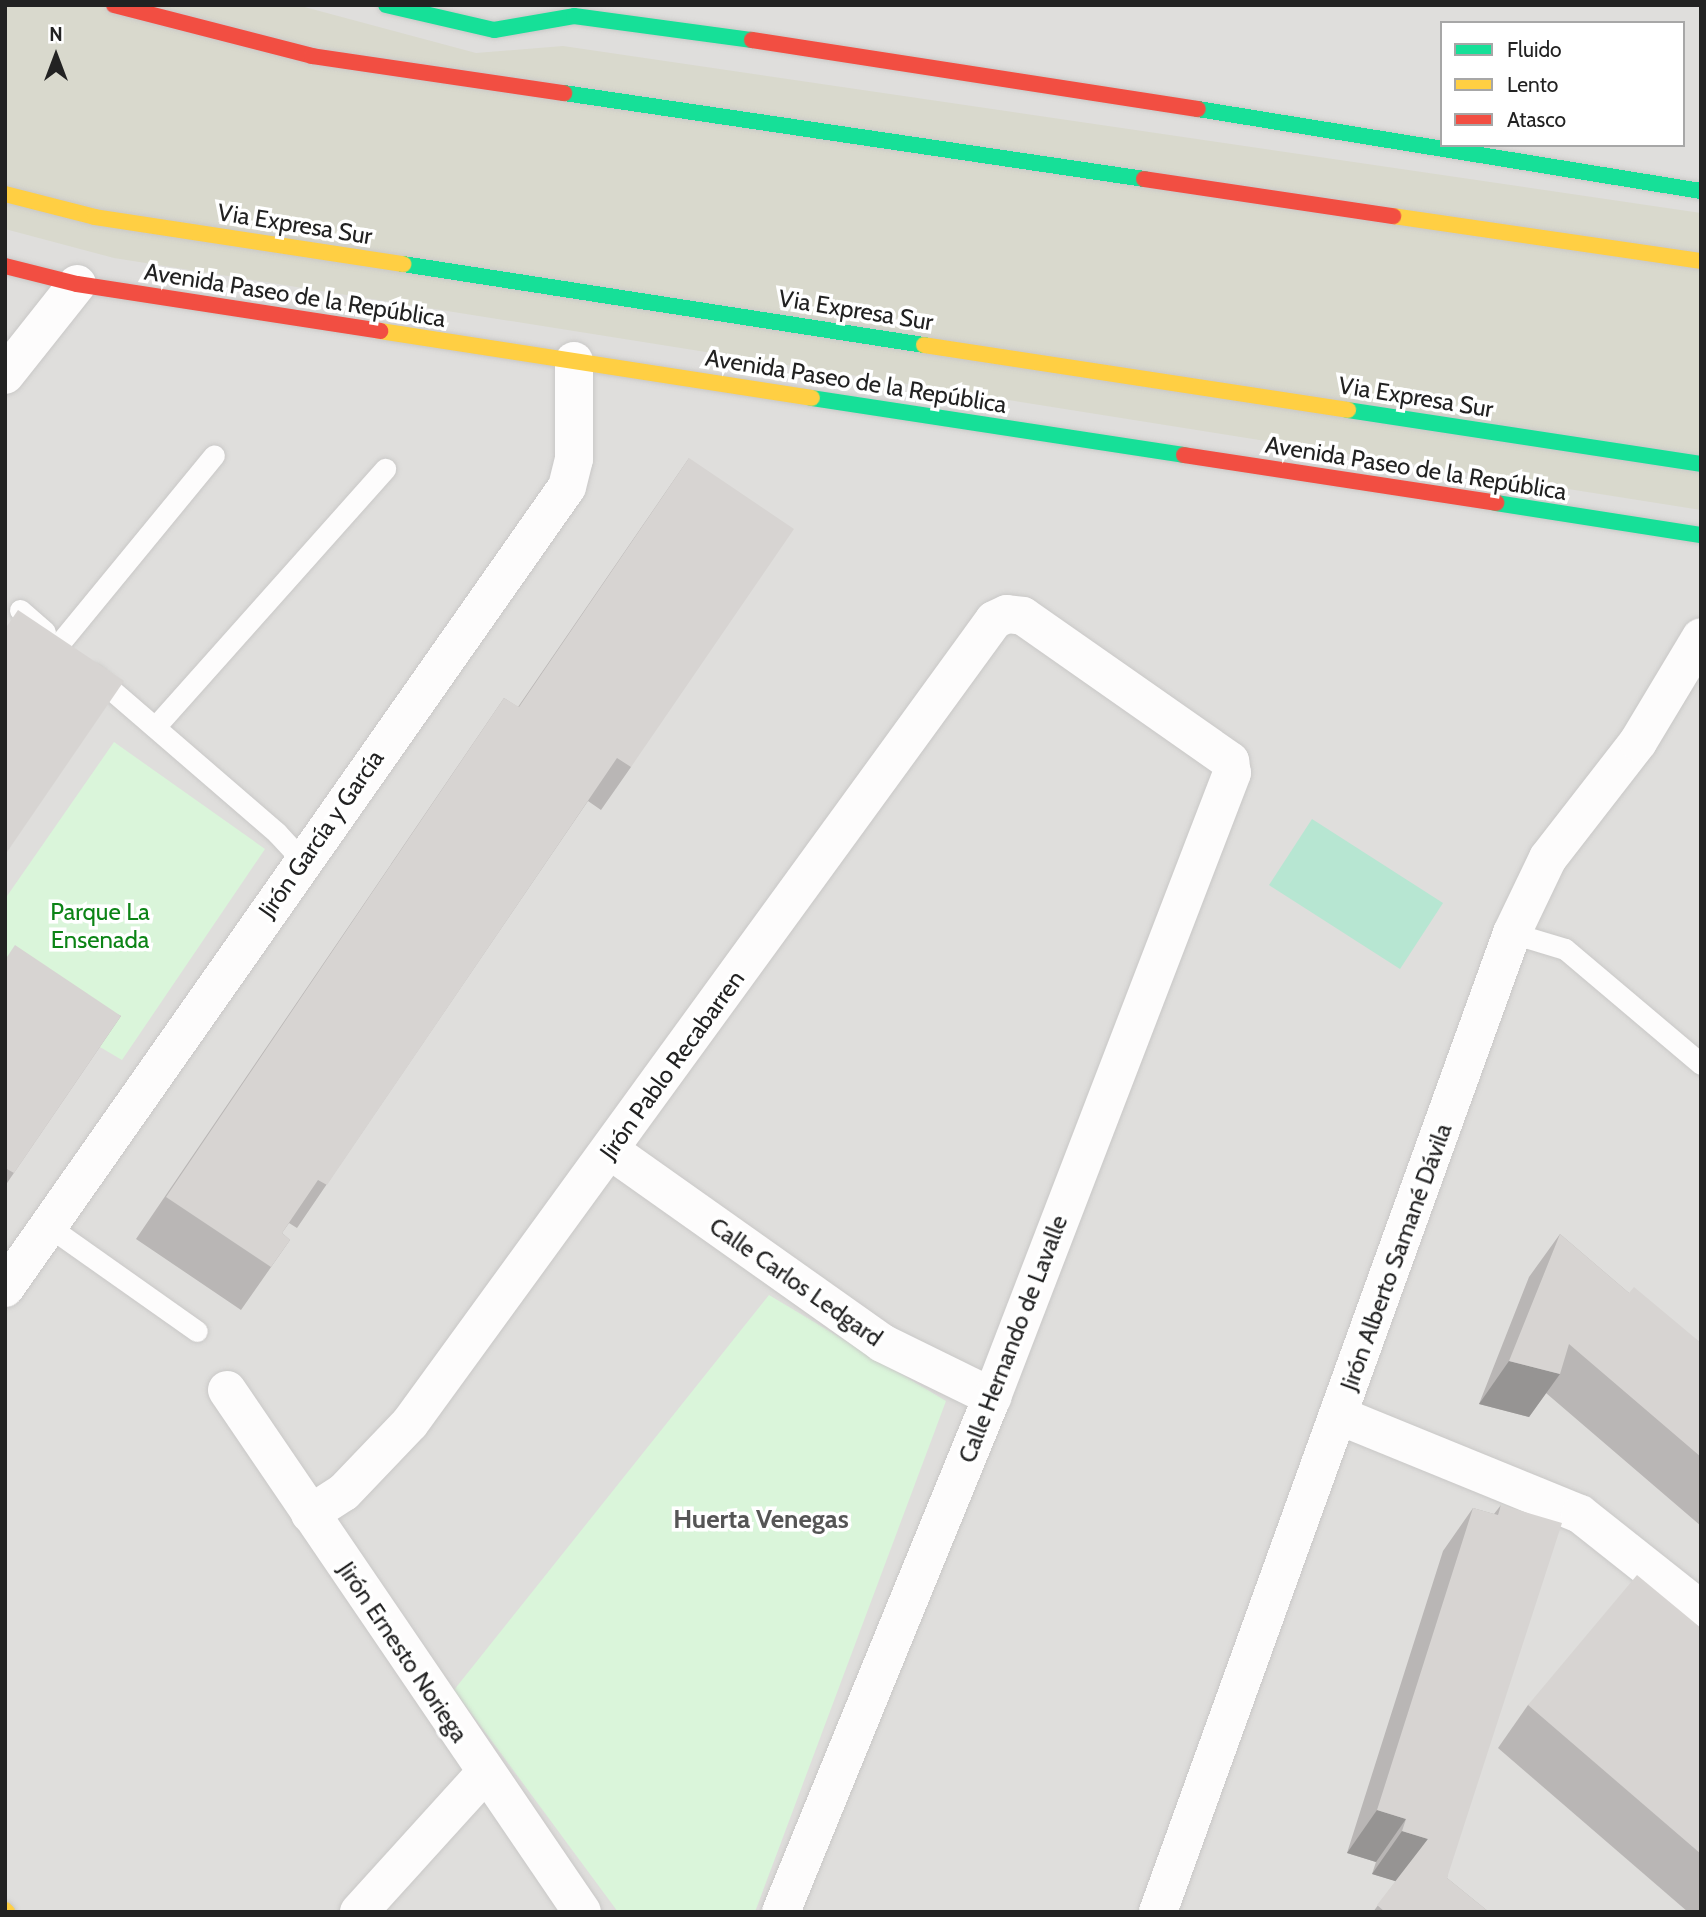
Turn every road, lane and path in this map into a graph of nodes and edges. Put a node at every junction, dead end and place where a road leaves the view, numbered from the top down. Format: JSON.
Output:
{"nodes":[{"id":1,"x":114,"y":5,"type":"edge"},
{"id":2,"x":386,"y":5,"type":"edge"},
{"id":3,"x":491,"y":18,"type":"edge"},
{"id":4,"x":1701,"y":191,"type":"edge"},
{"id":5,"x":5,"y":194,"type":"edge"},
{"id":6,"x":1701,"y":261,"type":"edge"},
{"id":7,"x":5,"y":266,"type":"edge"},
{"id":8,"x":77,"y":284,"type":"junction"},
{"id":9,"x":575,"y":361,"type":"junction"},
{"id":10,"x":5,"y":374,"type":"edge"},
{"id":11,"x":214,"y":455,"type":"dead end"},
{"id":12,"x":1701,"y":464,"type":"edge"},
{"id":13,"x":385,"y":469,"type":"dead end"},
{"id":14,"x":1701,"y":535,"type":"edge"},
{"id":15,"x":20,"y":610,"type":"edge"},
{"id":16,"x":1023,"y":616,"type":"joint"},
{"id":17,"x":1701,"y":637,"type":"edge"},
{"id":18,"x":59,"y":644,"type":"junction"},
{"id":19,"x":155,"y":727,"type":"junction"},
{"id":20,"x":303,"y":862,"type":"junction"},
{"id":21,"x":1513,"y":933,"type":"junction"},
{"id":22,"x":1701,"y":1064,"type":"edge"},
{"id":23,"x":611,"y":1151,"type":"junction"},
{"id":24,"x":48,"y":1226,"type":"junction"},
{"id":25,"x":5,"y":1288,"type":"edge"},
{"id":26,"x":197,"y":1331,"type":"dead end"},
{"id":27,"x":227,"y":1390,"type":"dead end"},
{"id":28,"x":992,"y":1397,"type":"junction"},
{"id":29,"x":1340,"y":1416,"type":"junction"},
{"id":30,"x":310,"y":1514,"type":"junction"},
{"id":31,"x":1701,"y":1610,"type":"edge"},
{"id":32,"x":485,"y":1773,"type":"junction"},
{"id":33,"x":359,"y":1912,"type":"edge"},
{"id":34,"x":582,"y":1912,"type":"edge"},
{"id":35,"x":781,"y":1912,"type":"edge"},
{"id":36,"x":1158,"y":1912,"type":"edge"}],
"edges":[{"from":1,"to":6,"type":"main road"},
{"from":2,"to":3,"type":"main road"},
{"from":3,"to":4,"type":"main road"},
{"from":5,"to":12,"type":"main road","name":"Via Expresa Sur"},
{"from":7,"to":8,"type":"main road","name":"Avenida Paseo de la República"},
{"from":8,"to":9,"type":"main road","name":"Avenida Paseo de la República"},
{"from":8,"to":10,"type":"street"},
{"from":9,"to":14,"type":"main road","name":"Avenida Paseo de la República"},
{"from":9,"to":20,"type":"street","name":"Jirón García y García"},
{"from":11,"to":18,"type":"lane"},
{"from":13,"to":19,"type":"lane"},
{"from":15,"to":18,"type":"lane"},
{"from":16,"to":23,"type":"street","name":"Jirón Pablo Recabarren"},
{"from":16,"to":28,"type":"street","name":"Calle Hernando de Lavalle"},
{"from":17,"to":21,"type":"street","name":"Jirón Alberto Samané Dávila"},
{"from":18,"to":19,"type":"lane"},
{"from":19,"to":20,"type":"lane"},
{"from":20,"to":24,"type":"street","name":"Jirón García y García"},
{"from":21,"to":22,"type":"lane"},
{"from":21,"to":29,"type":"street","name":"Jirón Alberto Samané Dávila"},
{"from":23,"to":28,"type":"street","name":"Calle Carlos Ledgard"},
{"from":23,"to":30,"type":"street","name":"Jirón Pablo Recabarren"},
{"from":24,"to":25,"type":"street","name":"Jirón García y García"},
{"from":24,"to":26,"type":"lane"},
{"from":27,"to":30,"type":"street","name":"Jirón Ernesto Noriega"},
{"from":28,"to":35,"type":"street","name":"Calle Hernando de Lavalle"},
{"from":29,"to":31,"type":"street"},
{"from":29,"to":36,"type":"street","name":"Jirón Alberto Samané Dávila"},
{"from":30,"to":32,"type":"street","name":"Jirón Ernesto Noriega"},
{"from":32,"to":33,"type":"street"},
{"from":32,"to":34,"type":"street","name":"Jirón Ernesto Noriega"}]}
